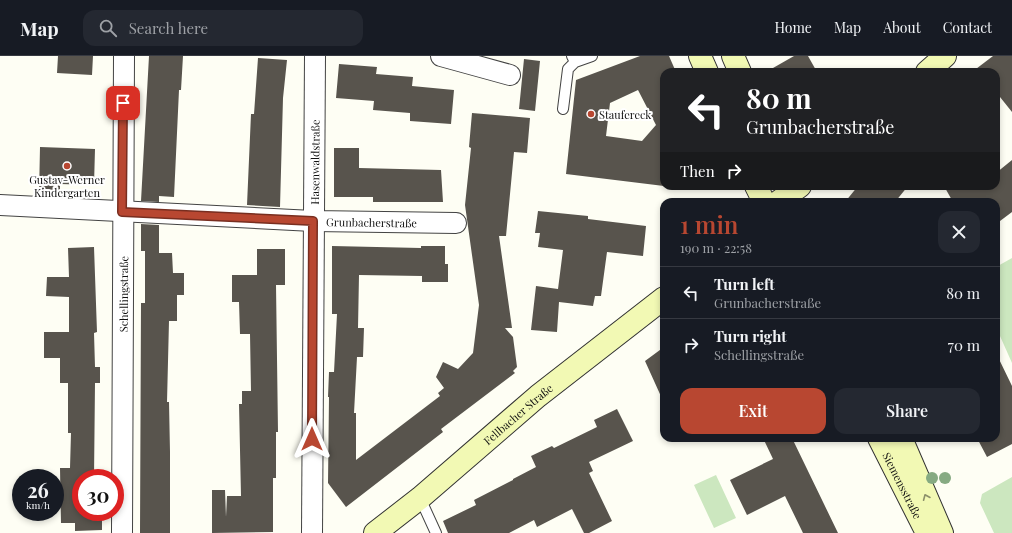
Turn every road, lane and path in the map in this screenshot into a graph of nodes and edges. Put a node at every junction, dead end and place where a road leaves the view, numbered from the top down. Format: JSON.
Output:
{"nodes":[{"id":1,"x":124,"y":56,"type":"edge"},
{"id":2,"x":315,"y":56,"type":"edge"},
{"id":3,"x":441,"y":56,"type":"edge"},
{"id":4,"x":592,"y":56,"type":"edge"},
{"id":5,"x":700,"y":56,"type":"edge"},
{"id":6,"x":733,"y":56,"type":"edge"},
{"id":7,"x":945,"y":56,"type":"edge"},
{"id":8,"x":573,"y":59,"type":"edge"},
{"id":9,"x":705,"y":68,"type":"edge"},
{"id":10,"x":738,"y":68,"type":"edge"},
{"id":11,"x":932,"y":68,"type":"edge"},
{"id":12,"x":510,"y":75,"type":"dead end"},
{"id":13,"x":563,"y":108,"type":"dead end"},
{"id":14,"x":0,"y":205,"type":"edge"},
{"id":15,"x":122,"y":212,"type":"junction"},
{"id":16,"x":313,"y":221,"type":"junction"},
{"id":17,"x":456,"y":223,"type":"dead end"},
{"id":18,"x":660,"y":302,"type":"edge"},
{"id":19,"x":881,"y":442,"type":"edge"},
{"id":20,"x":903,"y":442,"type":"edge"},
{"id":21,"x":420,"y":498,"type":"junction"},
{"id":22,"x":122,"y":533,"type":"edge"},
{"id":23,"x":312,"y":533,"type":"edge"},
{"id":24,"x":375,"y":533,"type":"edge"},
{"id":25,"x":436,"y":533,"type":"edge"},
{"id":26,"x":926,"y":533,"type":"edge"},
{"id":27,"x":942,"y":533,"type":"edge"}],
"edges":[{"from":1,"to":15,"type":"street","name":"Schellingstraße"},
{"from":2,"to":16,"type":"street","name":"Hasenwaldstraße"},
{"from":3,"to":12,"type":"street"},
{"from":4,"to":8,"type":"lane"},
{"from":5,"to":9,"type":"street"},
{"from":6,"to":10,"type":"street"},
{"from":7,"to":11,"type":"street"},
{"from":8,"to":13,"type":"lane"},
{"from":14,"to":15,"type":"street","name":"Grunbacherstraße"},
{"from":15,"to":16,"type":"street","name":"Grunbacherstraße"},
{"from":15,"to":22,"type":"street","name":"Schellingstraße"},
{"from":16,"to":17,"type":"street","name":"Grunbacherstraße"},
{"from":16,"to":23,"type":"street","name":"Hasenwaldstraße"},
{"from":18,"to":21,"type":"street","name":"Fellbacher Straße"},
{"from":19,"to":26,"type":"street","name":"Siemensstraße"},
{"from":27,"to":20,"type":"street","name":"Siemensstraße","one_way":true},
{"from":21,"to":24,"type":"street","name":"Fellbacher Straße"},
{"from":21,"to":25,"type":"lane"}]}
